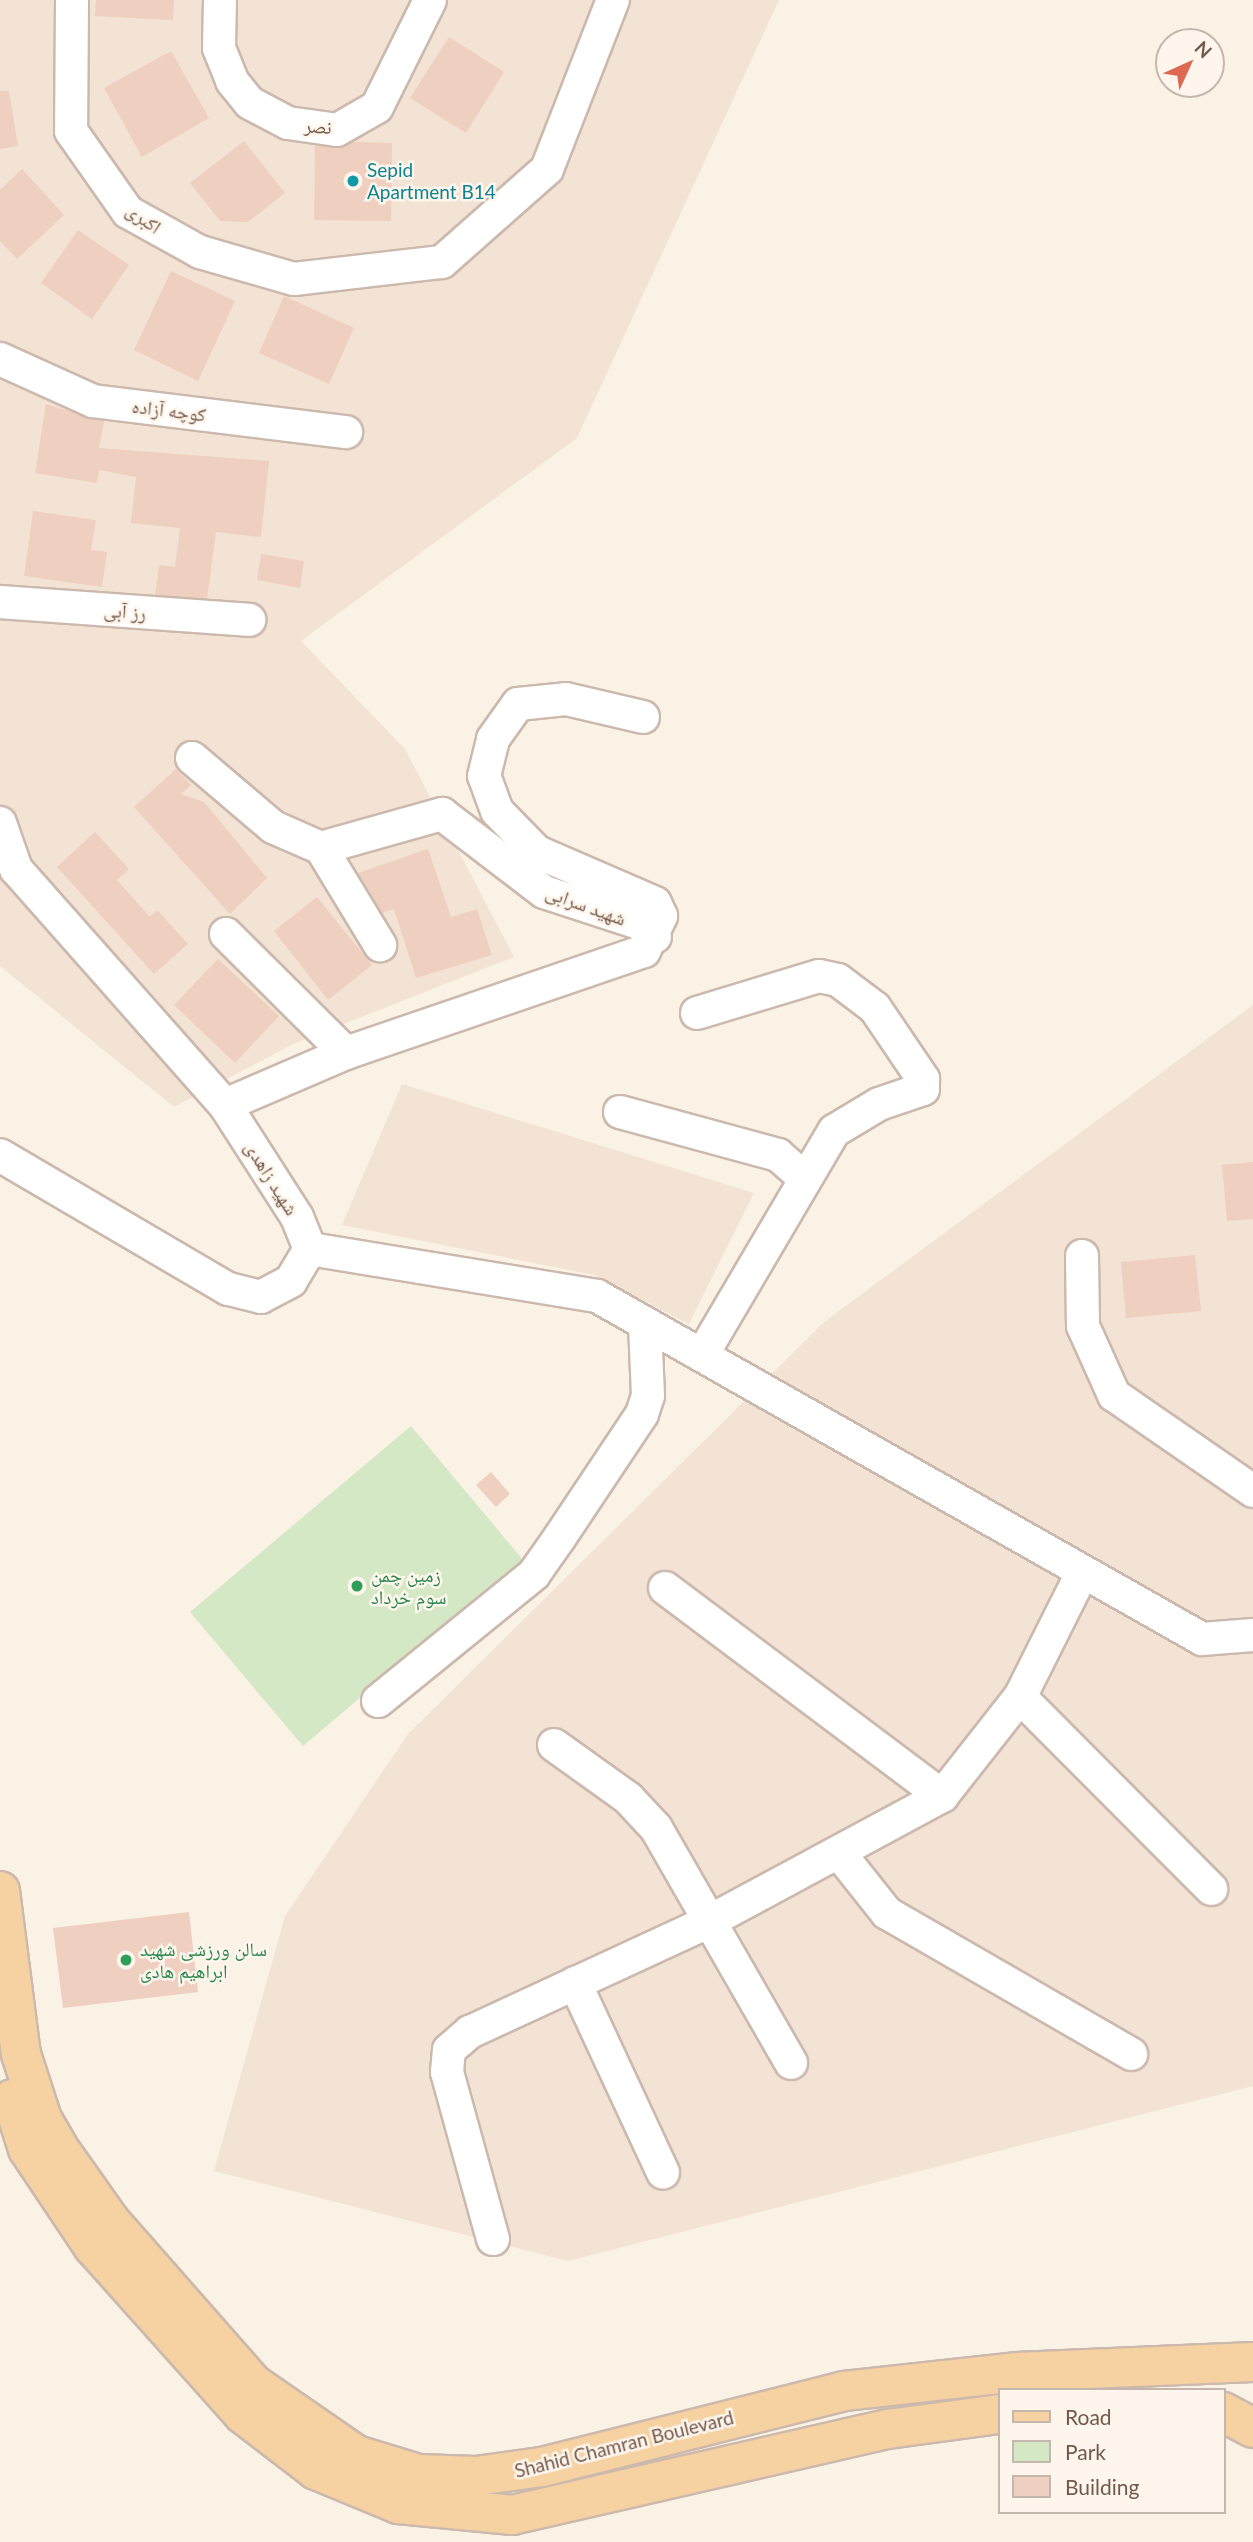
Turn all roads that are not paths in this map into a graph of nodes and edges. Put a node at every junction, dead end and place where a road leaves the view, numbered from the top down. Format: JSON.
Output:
{"nodes":[{"id":1,"x":72,"y":0,"type":"edge"},
{"id":2,"x":220,"y":0,"type":"edge"},
{"id":3,"x":430,"y":0,"type":"edge"},
{"id":4,"x":613,"y":0,"type":"edge"},
{"id":5,"x":0,"y":359,"type":"edge"},
{"id":6,"x":346,"y":432,"type":"dead end"},
{"id":7,"x":0,"y":602,"type":"edge"},
{"id":8,"x":249,"y":620,"type":"dead end"},
{"id":9,"x":643,"y":718,"type":"dead end"},
{"id":10,"x":192,"y":758,"type":"dead end"},
{"id":11,"x":0,"y":823,"type":"edge"},
{"id":12,"x":321,"y":848,"type":"junction"},
{"id":13,"x":226,"y":934,"type":"dead end"},
{"id":14,"x":655,"y":937,"type":"junction"},
{"id":15,"x":380,"y":945,"type":"dead end"},
{"id":16,"x":698,"y":1013,"type":"dead end"},
{"id":17,"x":346,"y":1053,"type":"junction"},
{"id":18,"x":225,"y":1105,"type":"junction"},
{"id":19,"x":620,"y":1112,"type":"dead end"},
{"id":20,"x":0,"y":1155,"type":"edge"},
{"id":21,"x":802,"y":1176,"type":"junction"},
{"id":22,"x":310,"y":1249,"type":"junction"},
{"id":23,"x":1082,"y":1256,"type":"dead end"},
{"id":24,"x":645,"y":1322,"type":"junction"},
{"id":25,"x":702,"y":1354,"type":"junction"},
{"id":26,"x":1253,"y":1491,"type":"edge"},
{"id":27,"x":1081,"y":1575,"type":"junction"},
{"id":28,"x":665,"y":1588,"type":"dead end"},
{"id":29,"x":1253,"y":1635,"type":"edge"},
{"id":30,"x":1020,"y":1697,"type":"junction"},
{"id":31,"x":378,"y":1701,"type":"dead end"},
{"id":32,"x":554,"y":1745,"type":"dead end"},
{"id":33,"x":942,"y":1796,"type":"junction"},
{"id":34,"x":840,"y":1854,"type":"junction"},
{"id":35,"x":1211,"y":1889,"type":"dead end"},
{"id":36,"x":0,"y":1891,"type":"edge"},
{"id":37,"x":710,"y":1921,"type":"junction"},
{"id":38,"x":575,"y":1983,"type":"junction"},
{"id":39,"x":1130,"y":2054,"type":"dead end"},
{"id":40,"x":792,"y":2063,"type":"dead end"},
{"id":41,"x":0,"y":2064,"type":"edge"},
{"id":42,"x":663,"y":2173,"type":"dead end"},
{"id":43,"x":493,"y":2239,"type":"dead end"},
{"id":44,"x":1253,"y":2362,"type":"edge"},
{"id":45,"x":1253,"y":2397,"type":"edge"},
{"id":46,"x":1225,"y":2398,"type":"edge"},
{"id":47,"x":1225,"y":2413,"type":"edge"},
{"id":48,"x":998,"y":2414,"type":"edge"},
{"id":49,"x":1253,"y":2428,"type":"edge"}],
"edges":[{"from":1,"to":4,"type":"street","name":"اکبری"},
{"from":2,"to":3,"type":"street","name":"نصر"},
{"from":5,"to":6,"type":"street","name":"کوچه آزاده"},
{"from":7,"to":8,"type":"street","name":"رز آبی"},
{"from":9,"to":14,"type":"street"},
{"from":10,"to":12,"type":"street"},
{"from":11,"to":18,"type":"street","name":"شهید زاهدی"},
{"from":12,"to":14,"type":"street","name":"شهید سرابی"},
{"from":12,"to":15,"type":"street"},
{"from":13,"to":17,"type":"street"},
{"from":14,"to":17,"type":"street","name":"شهید سرابی"},
{"from":16,"to":21,"type":"street"},
{"from":17,"to":18,"type":"street","name":"شهید سرابی"},
{"from":18,"to":22,"type":"street","name":"شهید زاهدی"},
{"from":19,"to":21,"type":"street"},
{"from":20,"to":22,"type":"street"},
{"from":21,"to":25,"type":"street"},
{"from":22,"to":24,"type":"street"},
{"from":23,"to":26,"type":"street"},
{"from":24,"to":25,"type":"street"},
{"from":24,"to":31,"type":"street"},
{"from":25,"to":27,"type":"street"},
{"from":27,"to":29,"type":"street"},
{"from":27,"to":30,"type":"street"},
{"from":28,"to":33,"type":"street"},
{"from":30,"to":33,"type":"street"},
{"from":30,"to":35,"type":"street"},
{"from":32,"to":37,"type":"street"},
{"from":33,"to":34,"type":"street"},
{"from":34,"to":37,"type":"street"},
{"from":34,"to":39,"type":"street"},
{"from":36,"to":44,"type":"main road","name":"Shahid Chamran Boulevard"},
{"from":37,"to":38,"type":"street"},
{"from":37,"to":40,"type":"street"},
{"from":38,"to":42,"type":"street"},
{"from":38,"to":43,"type":"street"},
{"from":41,"to":48,"type":"main road"},
{"from":45,"to":46,"type":"main road"},
{"from":47,"to":49,"type":"main road"}]}
